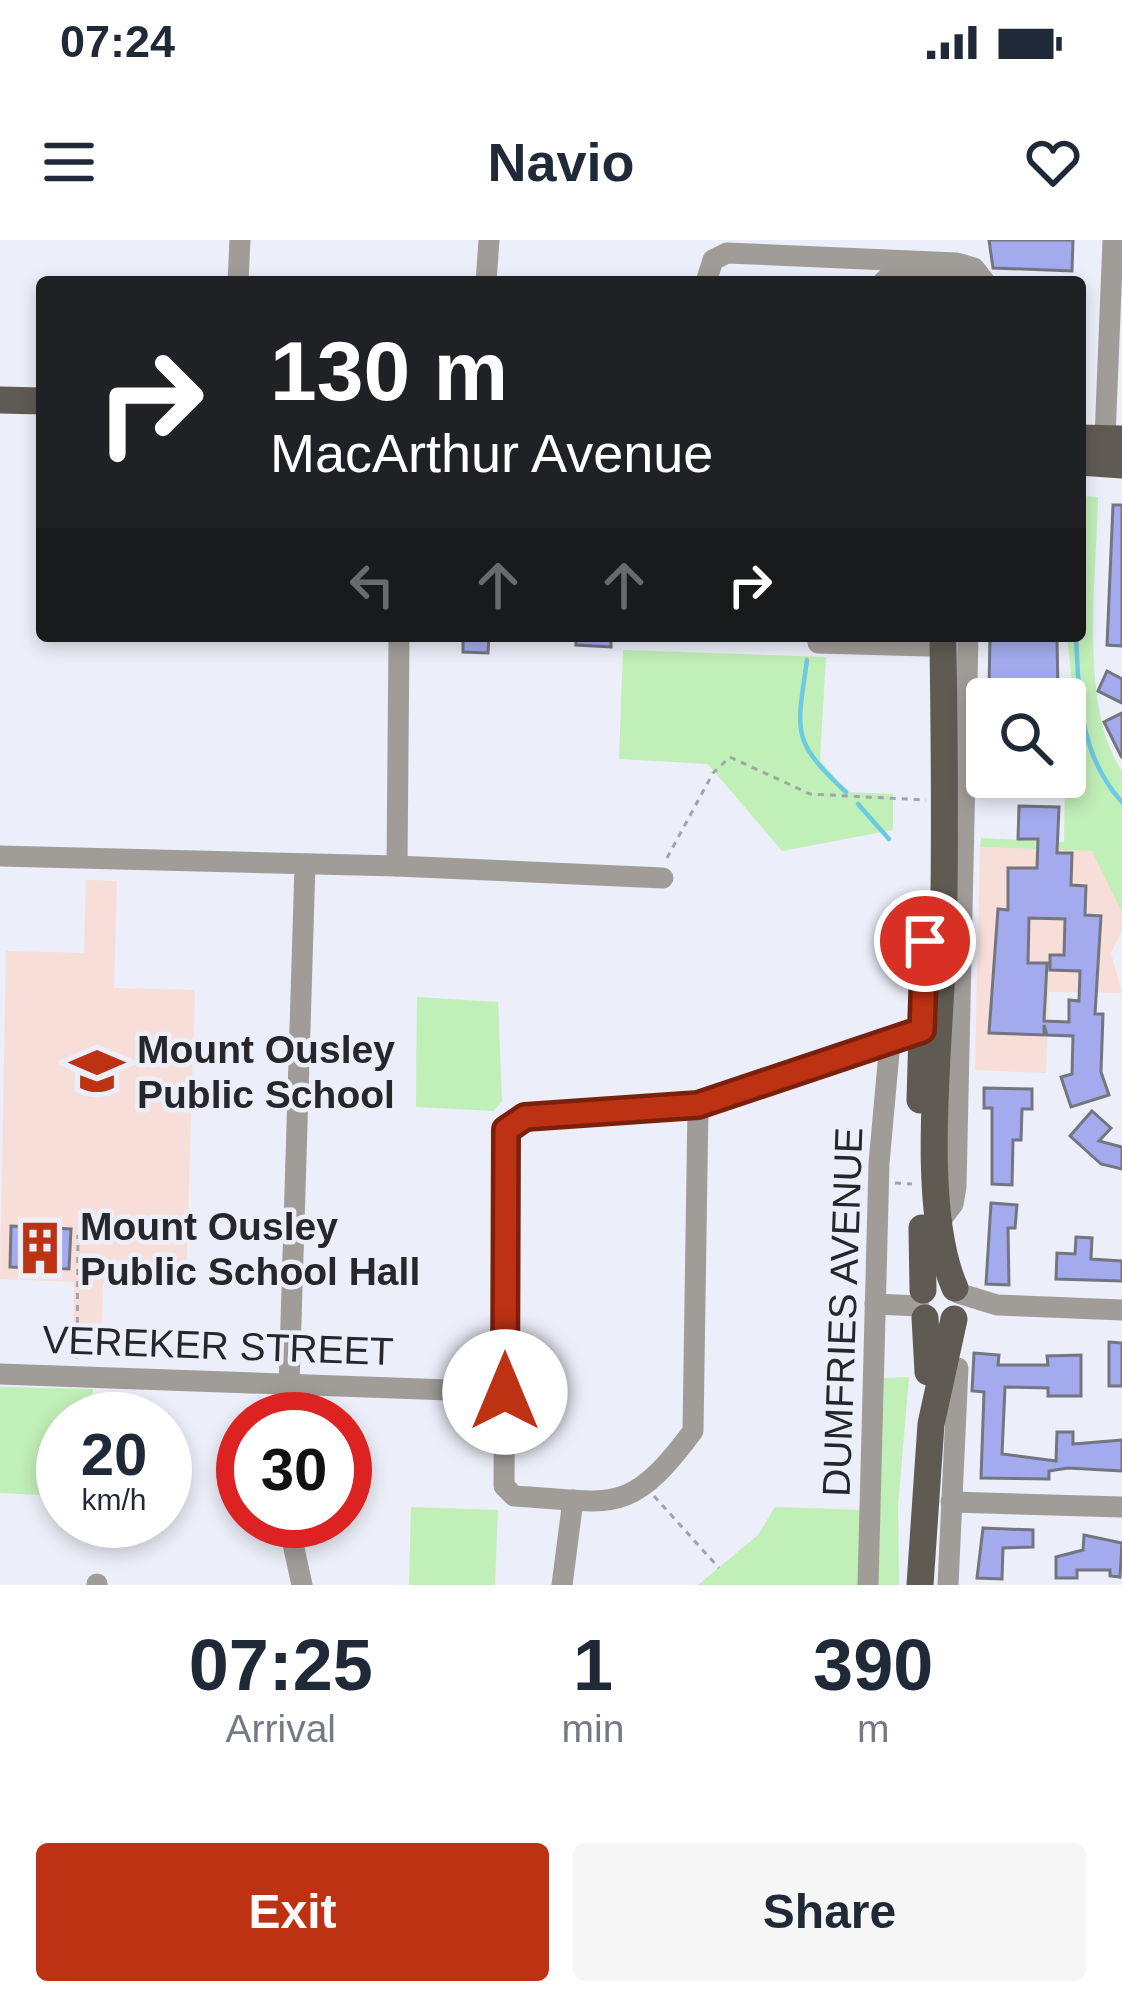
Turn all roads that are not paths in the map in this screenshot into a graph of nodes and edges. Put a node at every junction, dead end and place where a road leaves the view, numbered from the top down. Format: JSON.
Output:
{"nodes":[{"id":1,"x":240,"y":240,"type":"edge"},
{"id":2,"x":488,"y":240,"type":"edge"},
{"id":3,"x":1113,"y":240,"type":"edge"},
{"id":4,"x":958,"y":273,"type":"edge"},
{"id":5,"x":238,"y":276,"type":"edge"},
{"id":6,"x":486,"y":276,"type":"edge"},
{"id":7,"x":708,"y":276,"type":"edge"},
{"id":8,"x":0,"y":400,"type":"edge"},
{"id":9,"x":36,"y":401,"type":"edge"},
{"id":10,"x":1102,"y":438,"type":"edge"},
{"id":11,"x":1086,"y":462,"type":"edge"},
{"id":12,"x":1122,"y":465,"type":"edge"},
{"id":13,"x":400,"y":642,"type":"edge"},
{"id":14,"x":818,"y":642,"type":"edge"},
{"id":15,"x":849,"y":642,"type":"edge"},
{"id":16,"x":942,"y":642,"type":"edge"},
{"id":17,"x":942,"y":642,"type":"edge"},
{"id":18,"x":945,"y":642,"type":"edge"},
{"id":19,"x":0,"y":856,"type":"edge"},
{"id":20,"x":305,"y":865,"type":"junction"},
{"id":21,"x":397,"y":866,"type":"junction"},
{"id":22,"x":663,"y":878,"type":"road end"},
{"id":23,"x":922,"y":1030,"type":"junction"},
{"id":24,"x":890,"y":1042,"type":"junction"},
{"id":25,"x":698,"y":1105,"type":"junction"},
{"id":26,"x":938,"y":1224,"type":"junction"},
{"id":27,"x":875,"y":1304,"type":"junction"},
{"id":28,"x":922,"y":1304,"type":"junction"},
{"id":29,"x":956,"y":1304,"type":"junction"},
{"id":30,"x":1122,"y":1310,"type":"edge"},
{"id":31,"x":958,"y":1368,"type":"dead end"},
{"id":32,"x":0,"y":1374,"type":"edge"},
{"id":33,"x":289,"y":1384,"type":"junction"},
{"id":34,"x":289,"y":1392,"type":"edge"},
{"id":35,"x":505,"y":1392,"type":"junction"},
{"id":36,"x":573,"y":1499,"type":"junction"},
{"id":37,"x":951,"y":1502,"type":"junction"},
{"id":38,"x":1122,"y":1507,"type":"edge"},
{"id":39,"x":294,"y":1548,"type":"edge"},
{"id":40,"x":302,"y":1585,"type":"edge"},
{"id":41,"x":562,"y":1585,"type":"edge"},
{"id":42,"x":868,"y":1585,"type":"edge"},
{"id":43,"x":919,"y":1585,"type":"edge"},
{"id":44,"x":948,"y":1585,"type":"edge"}],
"edges":[{"from":1,"to":5,"type":"street"},
{"from":2,"to":6,"type":"street"},
{"from":3,"to":10,"type":"street"},
{"from":4,"to":7,"type":"street"},
{"from":8,"to":9,"type":"main road"},
{"from":11,"to":12,"type":"main road"},
{"from":13,"to":21,"type":"street"},
{"from":14,"to":15,"type":"street"},
{"from":16,"to":23,"type":"main road"},
{"from":17,"to":26,"type":"main road"},
{"from":18,"to":26,"type":"street"},
{"from":19,"to":20,"type":"street"},
{"from":20,"to":21,"type":"street"},
{"from":20,"to":33,"type":"street"},
{"from":21,"to":22,"type":"street"},
{"from":23,"to":24,"type":"street"},
{"from":23,"to":28,"type":"main road"},
{"from":24,"to":25,"type":"street"},
{"from":24,"to":27,"type":"street","name":"DUMFRIES AVENUE"},
{"from":25,"to":35,"type":"street"},
{"from":25,"to":36,"type":"street"},
{"from":26,"to":29,"type":"main road"},
{"from":27,"to":28,"type":"street"},
{"from":27,"to":42,"type":"street","name":"DUMFRIES AVENUE"},
{"from":28,"to":29,"type":"main road"},
{"from":28,"to":43,"type":"main road"},
{"from":29,"to":30,"type":"street"},
{"from":29,"to":43,"type":"main road"},
{"from":31,"to":37,"type":"street"},
{"from":32,"to":33,"type":"street","name":"VEREKER STREET"},
{"from":33,"to":34,"type":"street"},
{"from":33,"to":35,"type":"street","name":"VEREKER STREET"},
{"from":35,"to":36,"type":"street"},
{"from":36,"to":41,"type":"street"},
{"from":37,"to":38,"type":"street"},
{"from":37,"to":44,"type":"street"},
{"from":39,"to":40,"type":"street"}]}
